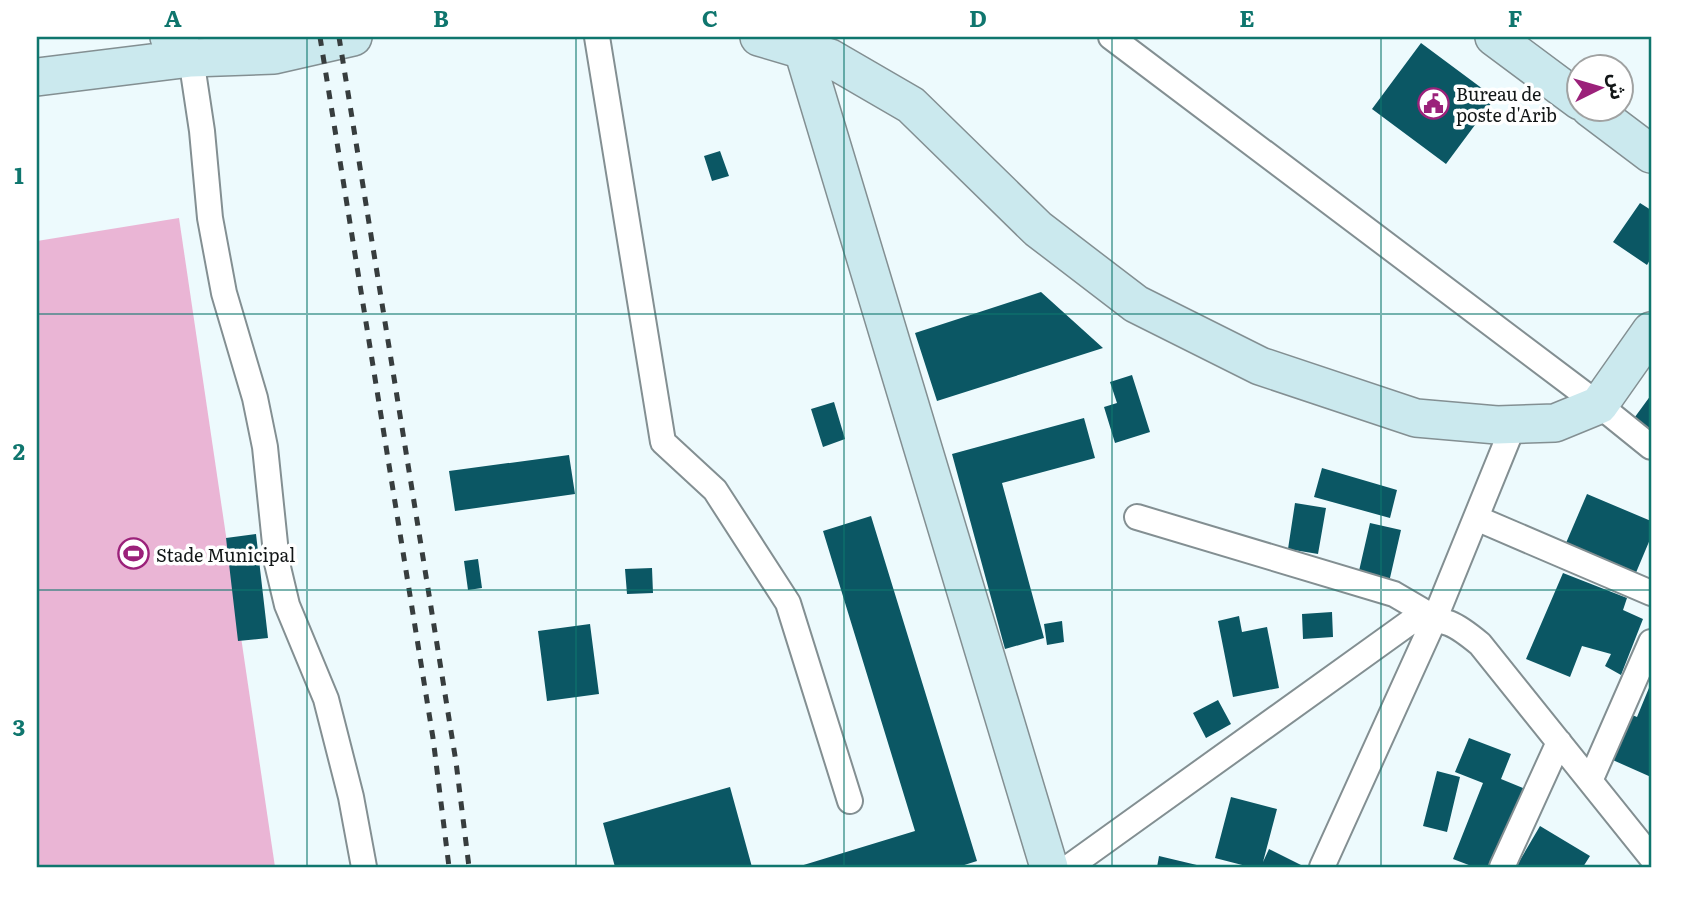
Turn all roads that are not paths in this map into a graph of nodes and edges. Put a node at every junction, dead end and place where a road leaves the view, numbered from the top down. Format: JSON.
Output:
{"nodes":[{"id":1,"x":353,"y":37,"type":"edge"},
{"id":2,"x":597,"y":37,"type":"edge"},
{"id":3,"x":759,"y":37,"type":"edge"},
{"id":4,"x":1111,"y":37,"type":"edge"},
{"id":5,"x":1494,"y":37,"type":"edge"},
{"id":6,"x":180,"y":47,"type":"edge"},
{"id":7,"x":803,"y":50,"type":"junction"},
{"id":8,"x":37,"y":77,"type":"edge"},
{"id":9,"x":1566,"y":91,"type":"edge"},
{"id":10,"x":1609,"y":122,"type":"edge"},
{"id":11,"x":1651,"y":154,"type":"edge"},
{"id":12,"x":1651,"y":331,"type":"edge"},
{"id":13,"x":1599,"y":405,"type":"junction"},
{"id":14,"x":1514,"y":424,"type":"junction"},
{"id":15,"x":1651,"y":447,"type":"edge"},
{"id":16,"x":1136,"y":517,"type":"dead end"},
{"id":17,"x":1476,"y":518,"type":"junction"},
{"id":18,"x":1651,"y":593,"type":"edge"},
{"id":19,"x":1434,"y":618,"type":"junction"},
{"id":20,"x":1651,"y":642,"type":"edge"},
{"id":21,"x":1559,"y":742,"type":"junction"},
{"id":22,"x":1590,"y":780,"type":"junction"},
{"id":23,"x":850,"y":801,"type":"dead end"},
{"id":24,"x":1651,"y":857,"type":"edge"},
{"id":25,"x":1085,"y":863,"type":"edge"},
{"id":26,"x":364,"y":867,"type":"edge"},
{"id":27,"x":1049,"y":867,"type":"edge"},
{"id":28,"x":1322,"y":867,"type":"edge"},
{"id":29,"x":1502,"y":867,"type":"edge"}],
"edges":[{"from":1,"to":6,"type":"main road"},
{"from":2,"to":23,"type":"street"},
{"from":3,"to":7,"type":"main road"},
{"from":4,"to":13,"type":"street"},
{"from":5,"to":9,"type":"main road"},
{"from":6,"to":8,"type":"main road"},
{"from":6,"to":26,"type":"street"},
{"from":7,"to":14,"type":"main road"},
{"from":7,"to":27,"type":"main road"},
{"from":10,"to":11,"type":"main road"},
{"from":12,"to":13,"type":"main road"},
{"from":13,"to":14,"type":"main road"},
{"from":13,"to":15,"type":"street"},
{"from":14,"to":17,"type":"street"},
{"from":16,"to":19,"type":"street"},
{"from":17,"to":18,"type":"street"},
{"from":17,"to":19,"type":"street"},
{"from":19,"to":21,"type":"street"},
{"from":19,"to":25,"type":"street"},
{"from":19,"to":28,"type":"street"},
{"from":20,"to":22,"type":"street"},
{"from":21,"to":22,"type":"street"},
{"from":21,"to":29,"type":"street"},
{"from":22,"to":24,"type":"street"}]}
